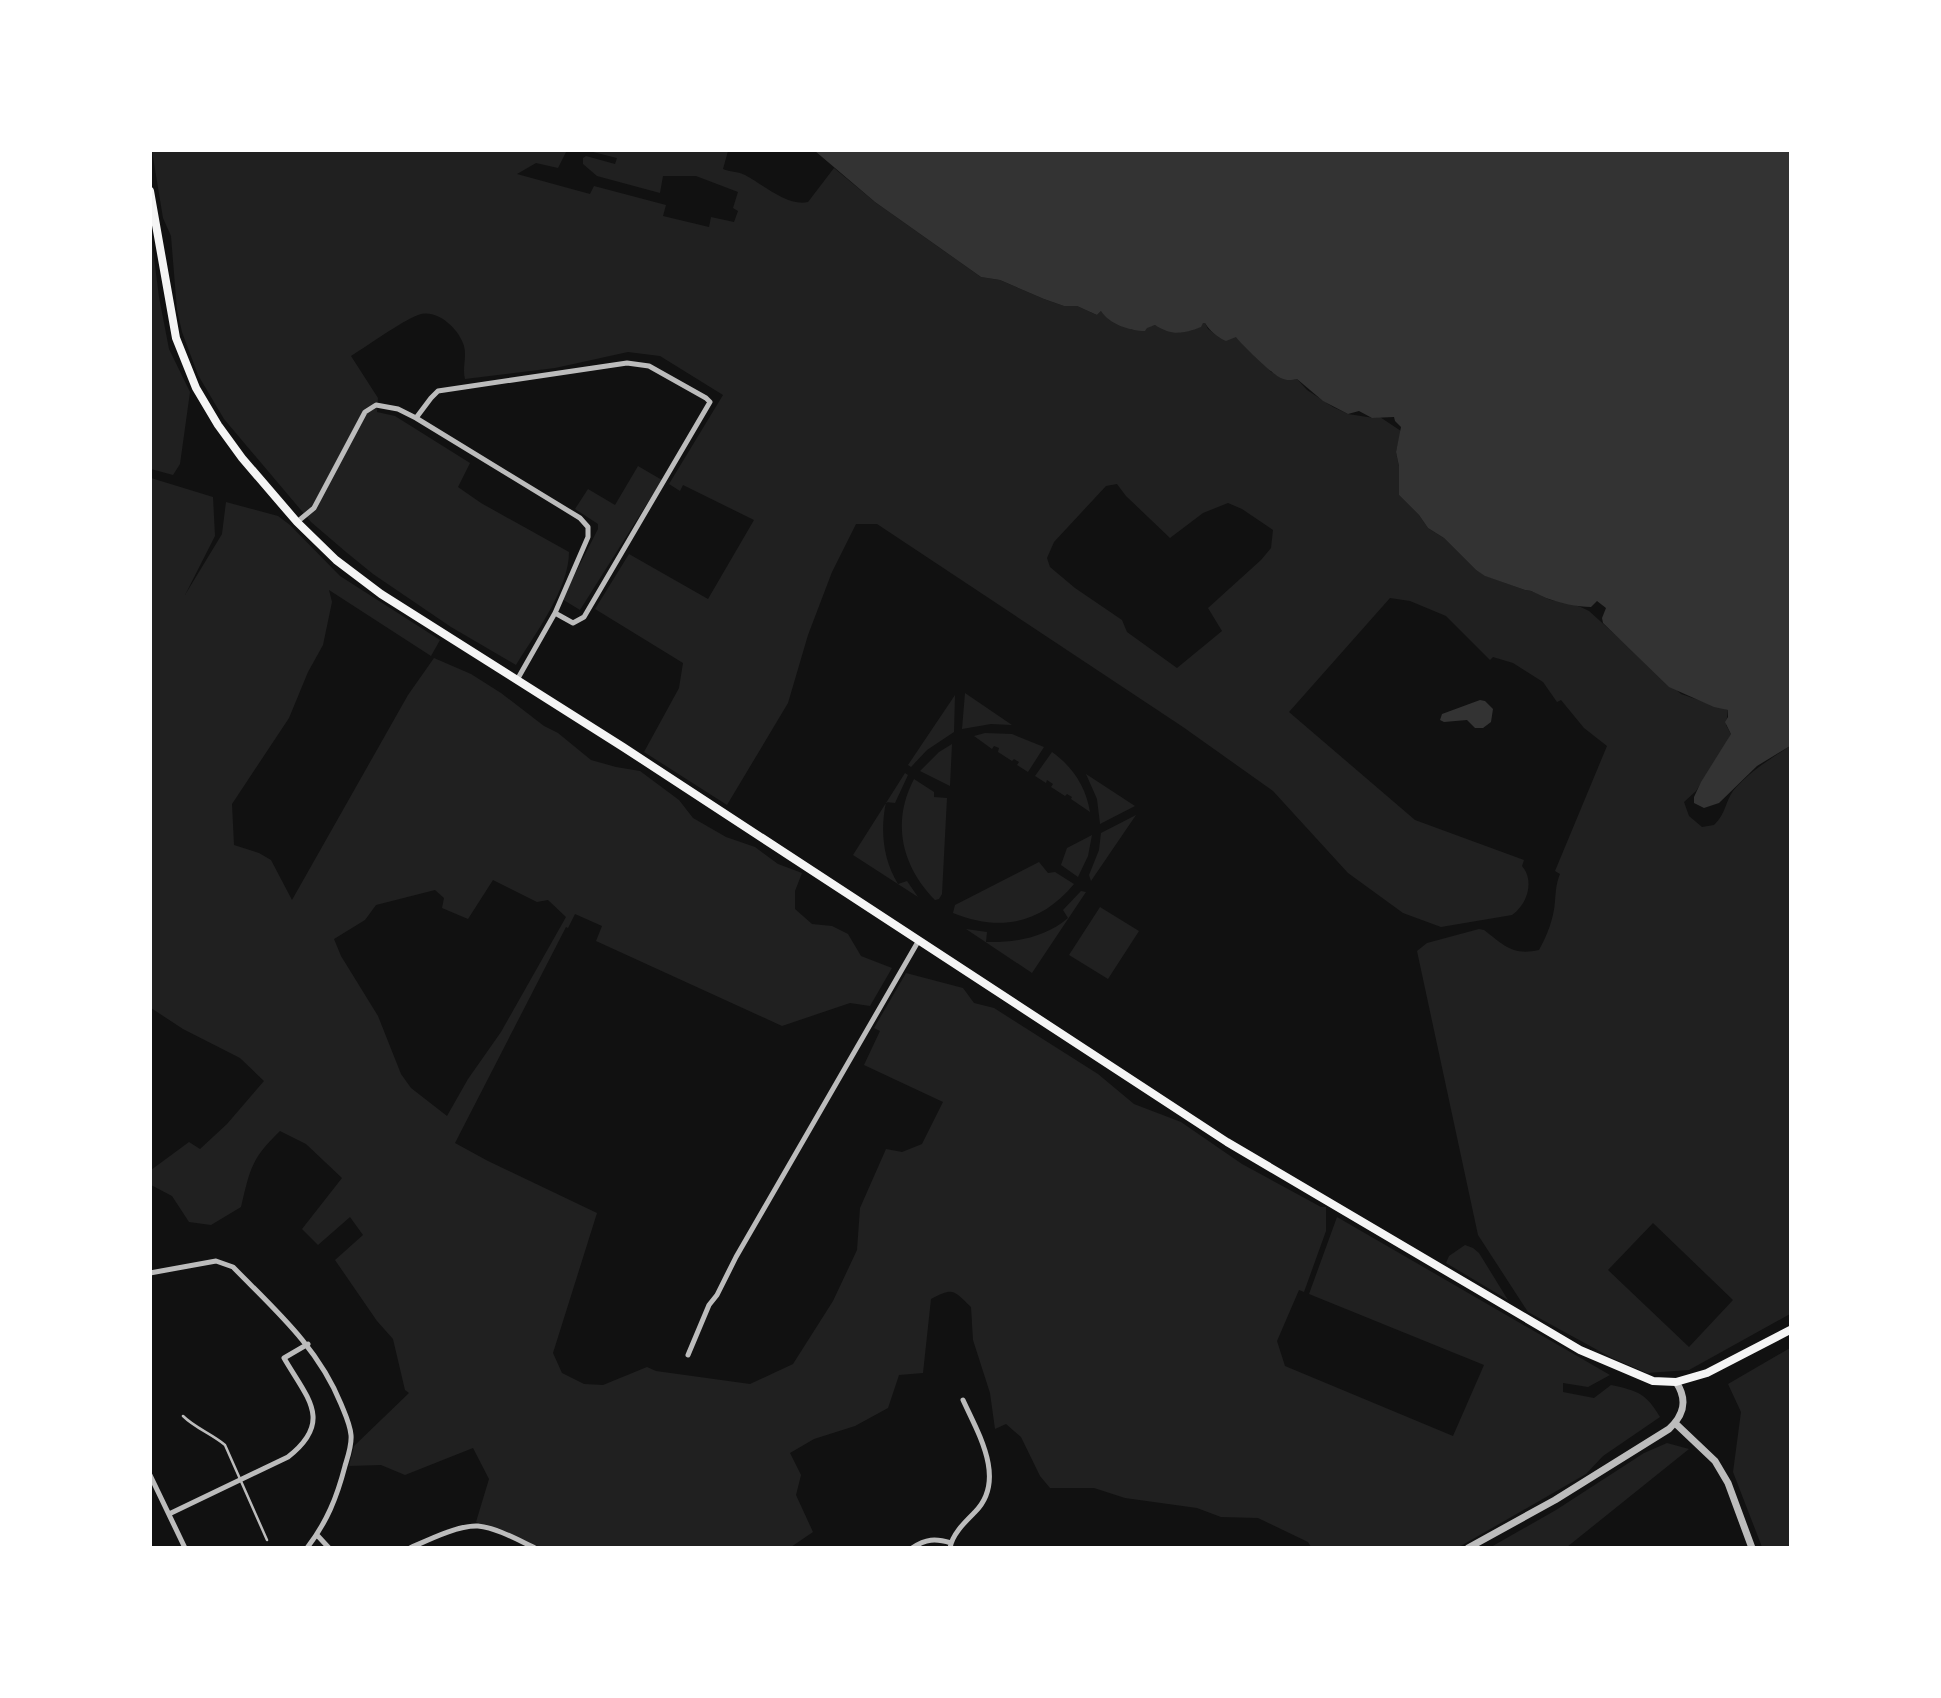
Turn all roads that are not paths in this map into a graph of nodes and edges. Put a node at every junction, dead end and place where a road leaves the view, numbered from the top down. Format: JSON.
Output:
{"nodes":[{"id":1,"x":150,"y":191,"type":"edge"},
{"id":2,"x":416,"y":418,"type":"junction"},
{"id":3,"x":298,"y":522,"type":"junction"},
{"id":4,"x":555,"y":612,"type":"junction"},
{"id":5,"x":517,"y":680,"type":"junction"},
{"id":6,"x":919,"y":940,"type":"junction"},
{"id":7,"x":150,"y":1272,"type":"edge"},
{"id":8,"x":1790,"y":1330,"type":"edge"},
{"id":9,"x":308,"y":1344,"type":"junction"},
{"id":10,"x":688,"y":1355,"type":"dead end"},
{"id":11,"x":1676,"y":1382,"type":"junction"},
{"id":12,"x":963,"y":1400,"type":"dead end"},
{"id":13,"x":183,"y":1416,"type":"dead end"},
{"id":14,"x":1675,"y":1423,"type":"junction"},
{"id":15,"x":150,"y":1475,"type":"edge"},
{"id":16,"x":240,"y":1480,"type":"junction"},
{"id":17,"x":169,"y":1514,"type":"junction"},
{"id":18,"x":317,"y":1535,"type":"junction"},
{"id":19,"x":267,"y":1540,"type":"dead end"},
{"id":20,"x":950,"y":1545,"type":"edge"},
{"id":21,"x":184,"y":1548,"type":"edge"},
{"id":22,"x":307,"y":1548,"type":"edge"},
{"id":23,"x":329,"y":1548,"type":"edge"},
{"id":24,"x":410,"y":1548,"type":"edge"},
{"id":25,"x":535,"y":1548,"type":"edge"},
{"id":26,"x":912,"y":1548,"type":"edge"},
{"id":27,"x":1468,"y":1548,"type":"edge"},
{"id":28,"x":1752,"y":1548,"type":"edge"}],
"edges":[{"from":1,"to":3,"type":"main road"},
{"from":2,"to":3,"type":"street"},
{"from":2,"to":4,"type":"street"},
{"from":2,"to":4,"type":"street"},
{"from":3,"to":5,"type":"main road"},
{"from":4,"to":5,"type":"street"},
{"from":5,"to":6,"type":"main road"},
{"from":6,"to":10,"type":"street"},
{"from":6,"to":11,"type":"main road"},
{"from":7,"to":9,"type":"street"},
{"from":8,"to":11,"type":"main road"},
{"from":9,"to":16,"type":"street"},
{"from":9,"to":18,"type":"street"},
{"from":11,"to":14,"type":"street"},
{"from":12,"to":20,"type":"street"},
{"from":13,"to":16,"type":"lane"},
{"from":14,"to":27,"type":"street"},
{"from":14,"to":28,"type":"street"},
{"from":15,"to":17,"type":"street"},
{"from":16,"to":17,"type":"street"},
{"from":16,"to":19,"type":"lane"},
{"from":17,"to":21,"type":"street"},
{"from":18,"to":22,"type":"street"},
{"from":18,"to":23,"type":"street"},
{"from":20,"to":26,"type":"street"},
{"from":24,"to":25,"type":"street"}]}
